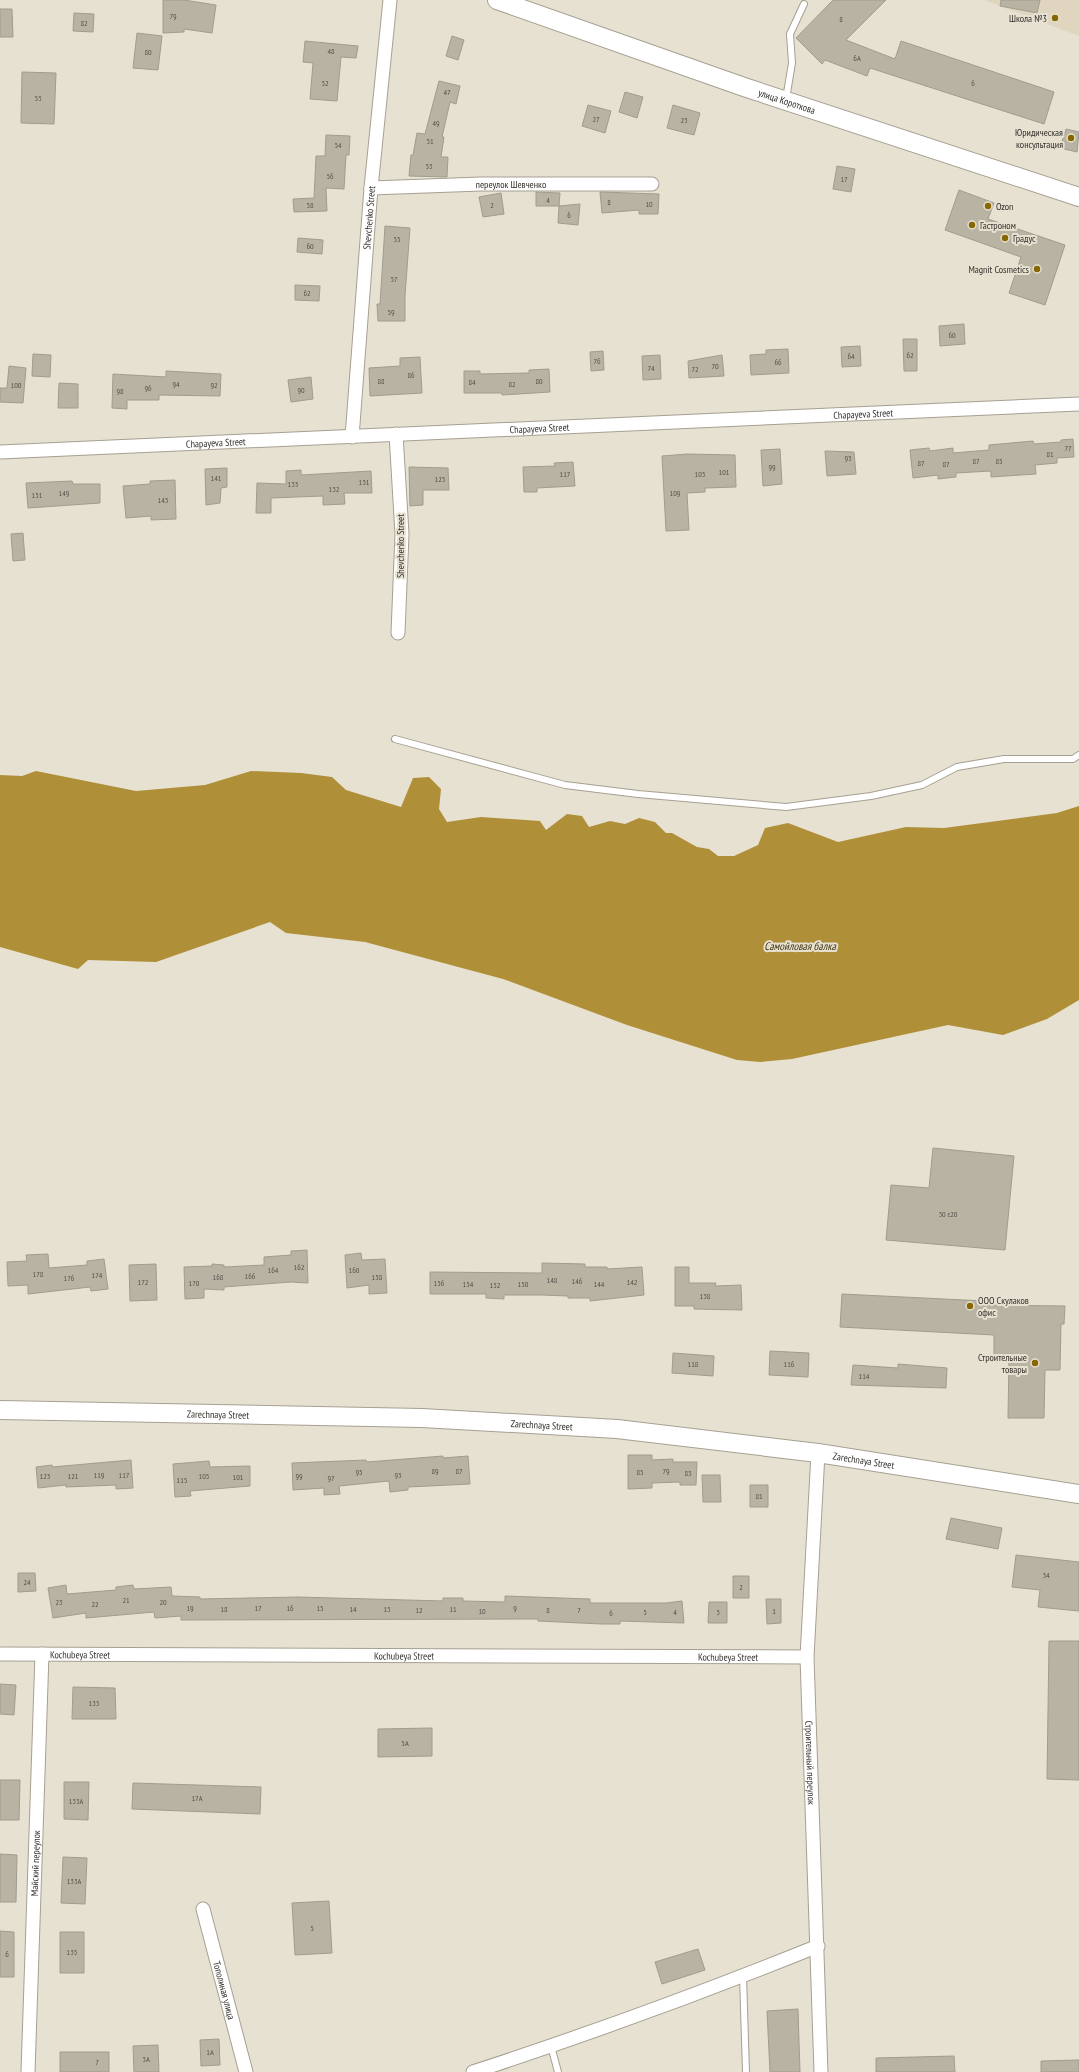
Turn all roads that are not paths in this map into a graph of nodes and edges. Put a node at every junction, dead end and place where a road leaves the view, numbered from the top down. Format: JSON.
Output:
{"nodes":[{"id":1,"x":390,"y":0,"type":"edge"},
{"id":2,"x":497,"y":0,"type":"edge"},
{"id":3,"x":804,"y":4,"type":"dead end"},
{"id":4,"x":786,"y":101,"type":"junction"},
{"id":5,"x":652,"y":184,"type":"dead end"},
{"id":6,"x":371,"y":188,"type":"junction"},
{"id":7,"x":1079,"y":197,"type":"edge"},
{"id":8,"x":1079,"y":404,"type":"edge"},
{"id":9,"x":396,"y":434,"type":"junction"},
{"id":10,"x":352,"y":437,"type":"junction"},
{"id":11,"x":0,"y":452,"type":"edge"},
{"id":12,"x":398,"y":633,"type":"dead end"},
{"id":13,"x":395,"y":739,"type":"dead end"},
{"id":14,"x":1079,"y":755,"type":"edge"},
{"id":15,"x":0,"y":1410,"type":"edge"},
{"id":16,"x":818,"y":1453,"type":"junction"},
{"id":17,"x":1079,"y":1494,"type":"edge"},
{"id":18,"x":0,"y":1654,"type":"edge"},
{"id":19,"x":42,"y":1654,"type":"junction"},
{"id":20,"x":807,"y":1657,"type":"junction"},
{"id":21,"x":203,"y":1909,"type":"dead end"},
{"id":22,"x":818,"y":1946,"type":"junction"},
{"id":23,"x":744,"y":1976,"type":"junction"},
{"id":24,"x":551,"y":2046,"type":"junction"},
{"id":25,"x":28,"y":2072,"type":"edge"},
{"id":26,"x":246,"y":2072,"type":"edge"},
{"id":27,"x":473,"y":2072,"type":"edge"},
{"id":28,"x":558,"y":2072,"type":"edge"},
{"id":29,"x":746,"y":2072,"type":"edge"},
{"id":30,"x":821,"y":2072,"type":"edge"}],
"edges":[{"from":1,"to":6,"type":"street","name":"Shevchenko Street"},
{"from":2,"to":4,"type":"main road","name":"улица Короткова"},
{"from":3,"to":4,"type":"lane"},
{"from":4,"to":7,"type":"main road","name":"улица Короткова"},
{"from":5,"to":6,"type":"street","name":"переулок Шевченко"},
{"from":6,"to":10,"type":"street","name":"Shevchenko Street"},
{"from":8,"to":9,"type":"street","name":"Chapayeva Street"},
{"from":9,"to":10,"type":"street","name":"Chapayeva Street"},
{"from":9,"to":12,"type":"street","name":"Shevchenko Street"},
{"from":10,"to":11,"type":"street","name":"Chapayeva Street"},
{"from":13,"to":14,"type":"lane"},
{"from":15,"to":16,"type":"main road","name":"Zarechnaya Street"},
{"from":16,"to":17,"type":"main road","name":"Zarechnaya Street"},
{"from":16,"to":20,"type":"street","name":"Строительный переулок"},
{"from":18,"to":19,"type":"street","name":"Kochubeya Street"},
{"from":19,"to":20,"type":"street","name":"Kochubeya Street"},
{"from":19,"to":25,"type":"street","name":"Майский переулок"},
{"from":20,"to":22,"type":"street","name":"Строительный переулок"},
{"from":21,"to":26,"type":"street","name":"Тополиная улица"},
{"from":22,"to":23,"type":"street"},
{"from":22,"to":30,"type":"street","name":"Строительный переулок"},
{"from":23,"to":24,"type":"street"},
{"from":23,"to":29,"type":"lane"},
{"from":24,"to":27,"type":"street"},
{"from":24,"to":28,"type":"lane"}]}
